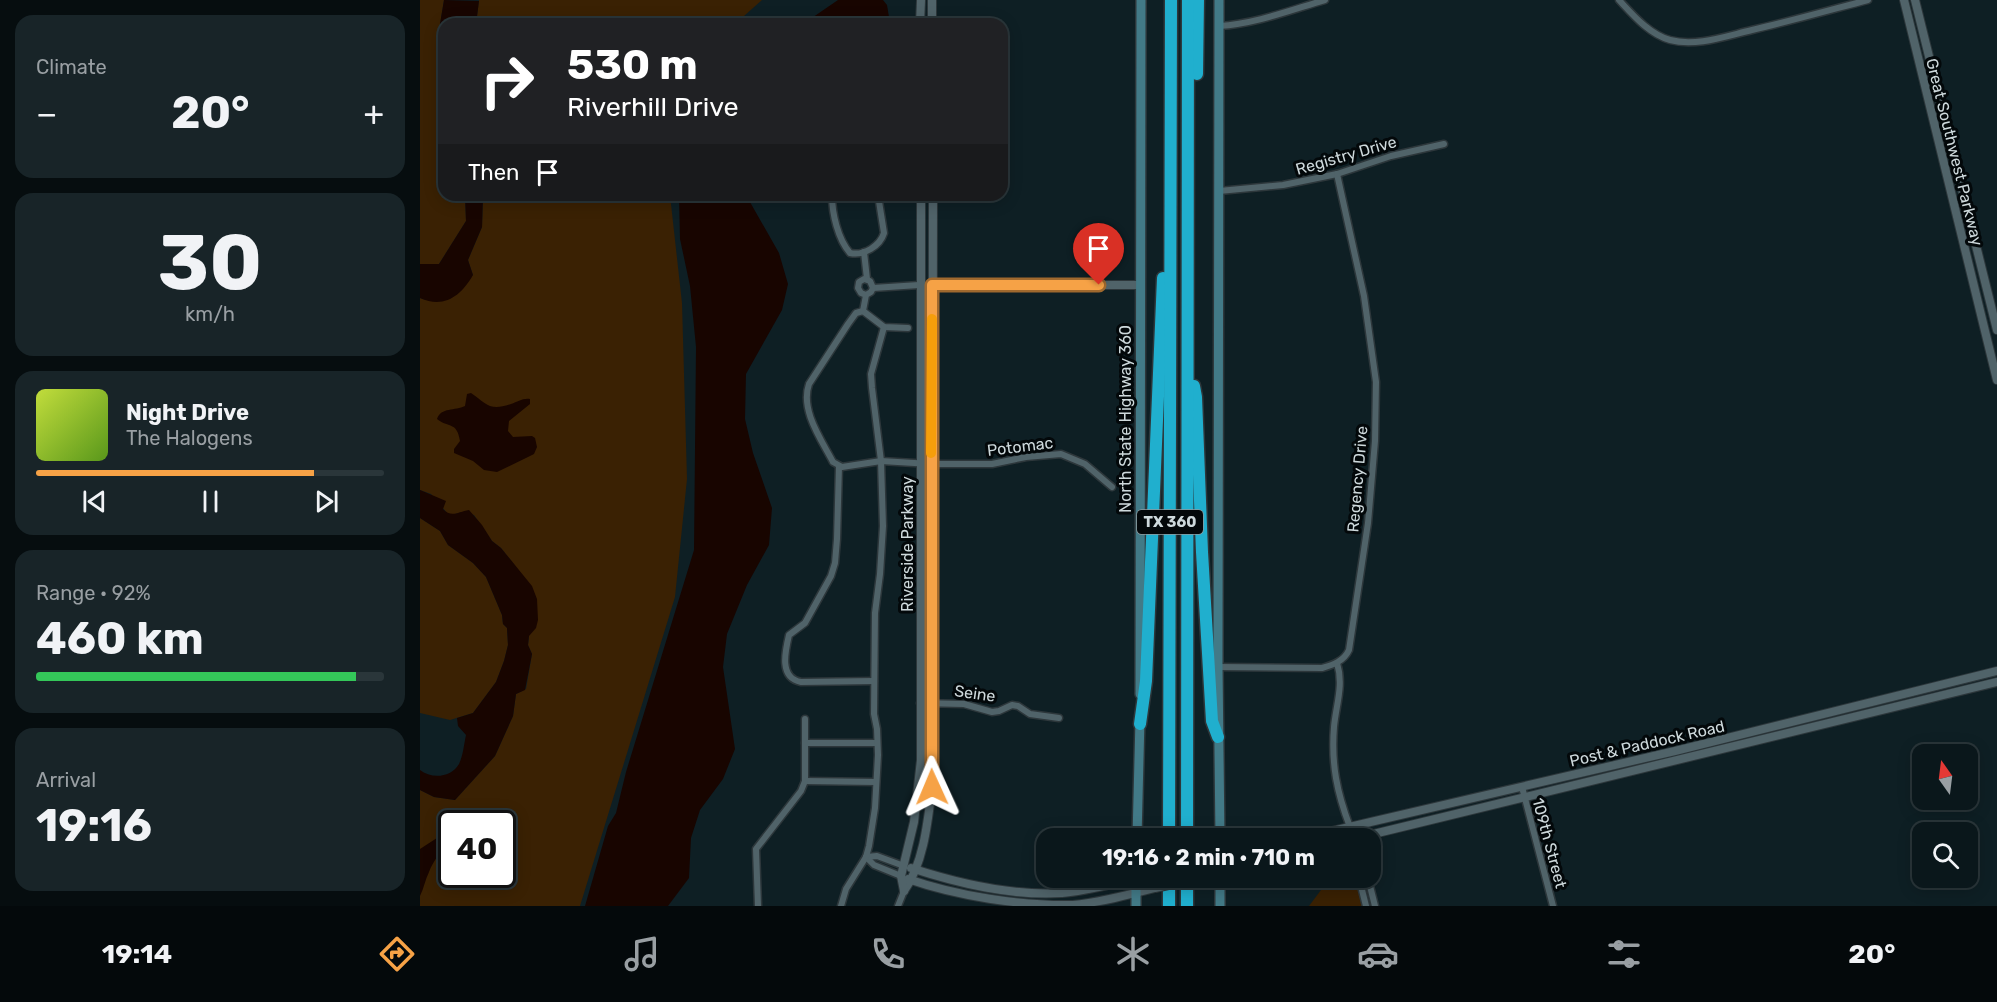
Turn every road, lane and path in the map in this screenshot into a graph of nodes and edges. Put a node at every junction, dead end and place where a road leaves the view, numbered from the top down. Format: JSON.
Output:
{"nodes":[{"id":1,"x":921,"y":0,"type":"edge"},
{"id":2,"x":932,"y":0,"type":"edge"},
{"id":3,"x":1141,"y":0,"type":"edge"},
{"id":4,"x":1163,"y":0,"type":"edge"},
{"id":5,"x":1171,"y":0,"type":"edge"},
{"id":6,"x":1188,"y":0,"type":"edge"},
{"id":7,"x":1198,"y":0,"type":"edge"},
{"id":8,"x":1219,"y":0,"type":"edge"},
{"id":9,"x":1325,"y":0,"type":"edge"},
{"id":10,"x":1619,"y":0,"type":"edge"},
{"id":11,"x":1868,"y":0,"type":"edge"},
{"id":12,"x":1904,"y":0,"type":"edge"},
{"id":13,"x":1915,"y":0,"type":"edge"},
{"id":14,"x":920,"y":18,"type":"edge"},
{"id":15,"x":932,"y":18,"type":"edge"},
{"id":16,"x":1219,"y":26,"type":"junction"},
{"id":17,"x":1930,"y":107,"type":"junction"},
{"id":18,"x":1942,"y":108,"type":"junction"},
{"id":19,"x":1947,"y":130,"type":"junction"},
{"id":20,"x":1172,"y":132,"type":"junction"},
{"id":21,"x":1936,"y":133,"type":"junction"},
{"id":22,"x":1444,"y":144,"type":"dead end"},
{"id":23,"x":1189,"y":146,"type":"junction"},
{"id":24,"x":1337,"y":174,"type":"junction"},
{"id":25,"x":1219,"y":191,"type":"junction"},
{"id":26,"x":833,"y":201,"type":"edge"},
{"id":27,"x":879,"y":201,"type":"edge"},
{"id":28,"x":921,"y":201,"type":"edge"},
{"id":29,"x":933,"y":201,"type":"edge"},
{"id":30,"x":1172,"y":206,"type":"junction"},
{"id":31,"x":864,"y":252,"type":"junction"},
{"id":32,"x":1983,"y":269,"type":"junction"},
{"id":33,"x":1970,"y":272,"type":"junction"},
{"id":34,"x":867,"y":279,"type":"junction"},
{"id":35,"x":920,"y":285,"type":"junction"},
{"id":36,"x":932,"y":285,"type":"junction"},
{"id":37,"x":1140,"y":285,"type":"junction"},
{"id":38,"x":873,"y":288,"type":"junction"},
{"id":39,"x":867,"y":295,"type":"junction"},
{"id":40,"x":1990,"y":302,"type":"junction"},
{"id":41,"x":1979,"y":307,"type":"junction"},
{"id":42,"x":863,"y":312,"type":"junction"},
{"id":43,"x":884,"y":327,"type":"junction"},
{"id":44,"x":908,"y":328,"type":"dead end"},
{"id":45,"x":1997,"y":330,"type":"edge"},
{"id":46,"x":1188,"y":356,"type":"junction"},
{"id":47,"x":1997,"y":380,"type":"edge"},
{"id":48,"x":881,"y":461,"type":"junction"},
{"id":49,"x":920,"y":464,"type":"junction"},
{"id":50,"x":931,"y":464,"type":"junction"},
{"id":51,"x":838,"y":466,"type":"junction"},
{"id":52,"x":1112,"y":487,"type":"dead end"},
{"id":53,"x":1337,"y":663,"type":"junction"},
{"id":54,"x":1218,"y":667,"type":"junction"},
{"id":55,"x":1995,"y":672,"type":"edge"},
{"id":56,"x":874,"y":681,"type":"junction"},
{"id":57,"x":1996,"y":682,"type":"edge"},
{"id":58,"x":920,"y":703,"type":"junction"},
{"id":59,"x":931,"y":703,"type":"junction"},
{"id":60,"x":1866,"y":704,"type":"junction"},
{"id":61,"x":1868,"y":712,"type":"junction"},
{"id":62,"x":1059,"y":718,"type":"dead end"},
{"id":63,"x":805,"y":719,"type":"dead end"},
{"id":64,"x":1140,"y":724,"type":"junction"},
{"id":65,"x":1218,"y":737,"type":"junction"},
{"id":66,"x":805,"y":743,"type":"junction"},
{"id":67,"x":877,"y":743,"type":"junction"},
{"id":68,"x":1675,"y":751,"type":"junction"},
{"id":69,"x":1677,"y":761,"type":"junction"},
{"id":70,"x":805,"y":781,"type":"junction"},
{"id":71,"x":876,"y":782,"type":"junction"},
{"id":72,"x":1522,"y":787,"type":"junction"},
{"id":73,"x":1525,"y":798,"type":"junction"},
{"id":74,"x":1350,"y":827,"type":"junction"},
{"id":75,"x":1137,"y":828,"type":"edge"},
{"id":76,"x":1169,"y":828,"type":"edge"},
{"id":77,"x":1187,"y":828,"type":"edge"},
{"id":78,"x":1220,"y":828,"type":"edge"},
{"id":79,"x":1346,"y":828,"type":"edge"},
{"id":80,"x":1381,"y":832,"type":"edge"},
{"id":81,"x":866,"y":857,"type":"junction"},
{"id":82,"x":904,"y":866,"type":"junction"},
{"id":83,"x":915,"y":870,"type":"junction"},
{"id":84,"x":901,"y":876,"type":"junction"},
{"id":85,"x":911,"y":880,"type":"junction"},
{"id":86,"x":1094,"y":888,"type":"edge"},
{"id":87,"x":1136,"y":888,"type":"edge"},
{"id":88,"x":1155,"y":888,"type":"edge"},
{"id":89,"x":1169,"y":888,"type":"edge"},
{"id":90,"x":1187,"y":888,"type":"edge"},
{"id":91,"x":1220,"y":888,"type":"edge"},
{"id":92,"x":1362,"y":888,"type":"edge"},
{"id":93,"x":1370,"y":888,"type":"edge"},
{"id":94,"x":904,"y":891,"type":"junction"},
{"id":95,"x":1022,"y":892,"type":"junction"},
{"id":96,"x":1136,"y":893,"type":"junction"},
{"id":97,"x":1024,"y":904,"type":"junction"},
{"id":98,"x":1168,"y":904,"type":"edge"},
{"id":99,"x":758,"y":906,"type":"edge"},
{"id":100,"x":841,"y":906,"type":"edge"},
{"id":101,"x":898,"y":906,"type":"edge"},
{"id":102,"x":1136,"y":906,"type":"edge"},
{"id":103,"x":1187,"y":906,"type":"edge"},
{"id":104,"x":1220,"y":906,"type":"edge"},
{"id":105,"x":1366,"y":906,"type":"edge"},
{"id":106,"x":1375,"y":906,"type":"edge"},
{"id":107,"x":1553,"y":906,"type":"edge"}],
"edges":[{"from":1,"to":14,"type":"street"},
{"from":2,"to":15,"type":"street"},
{"from":3,"to":37,"type":"main road","name":"North State Highway 360"},
{"from":4,"to":20,"type":"highway"},
{"from":5,"to":20,"type":"highway","number":"TX 360"},
{"from":6,"to":23,"type":"highway","number":"TX 360"},
{"from":7,"to":23,"type":"highway"},
{"from":8,"to":16,"type":"main road"},
{"from":9,"to":16,"type":"street"},
{"from":10,"to":11,"type":"street"},
{"from":12,"to":17,"type":"street","name":"Great Southwest Parkway"},
{"from":13,"to":18,"type":"street","name":"Great Southwest Parkway"},
{"from":16,"to":25,"type":"main road"},
{"from":17,"to":18,"type":"street"},
{"from":17,"to":21,"type":"street","name":"Great Southwest Parkway"},
{"from":18,"to":19,"type":"street","name":"Great Southwest Parkway"},
{"from":19,"to":21,"type":"street"},
{"from":19,"to":32,"type":"street","name":"Great Southwest Parkway"},
{"from":20,"to":30,"type":"highway","number":"TX 360"},
{"from":21,"to":33,"type":"street","name":"Great Southwest Parkway"},
{"from":22,"to":24,"type":"street","name":"Registry Drive"},
{"from":23,"to":46,"type":"highway","number":"TX 360"},
{"from":24,"to":25,"type":"street","name":"Registry Drive"},
{"from":24,"to":53,"type":"street","name":"Regency Drive"},
{"from":25,"to":54,"type":"main road"},
{"from":26,"to":31,"type":"street"},
{"from":27,"to":31,"type":"street"},
{"from":28,"to":35,"type":"street","name":"Riverside Parkway"},
{"from":29,"to":36,"type":"street","name":"Riverside Parkway"},
{"from":30,"to":64,"type":"highway"},
{"from":30,"to":76,"type":"highway","number":"TX 360"},
{"from":31,"to":34,"type":"street"},
{"from":32,"to":33,"type":"street"},
{"from":32,"to":40,"type":"street","name":"Great Southwest Parkway"},
{"from":33,"to":41,"type":"street","name":"Great Southwest Parkway"},
{"from":34,"to":38,"type":"street"},
{"from":34,"to":39,"type":"street"},
{"from":35,"to":36,"type":"street"},
{"from":35,"to":38,"type":"street"},
{"from":35,"to":49,"type":"street","name":"Riverside Parkway"},
{"from":36,"to":37,"type":"street"},
{"from":36,"to":50,"type":"street","name":"Riverside Parkway"},
{"from":37,"to":64,"type":"main road","name":"North State Highway 360"},
{"from":38,"to":39,"type":"street"},
{"from":39,"to":42,"type":"street"},
{"from":40,"to":41,"type":"street"},
{"from":40,"to":45,"type":"street","name":"Great Southwest Parkway"},
{"from":41,"to":47,"type":"street","name":"Great Southwest Parkway"},
{"from":42,"to":43,"type":"street"},
{"from":42,"to":51,"type":"street"},
{"from":43,"to":44,"type":"street"},
{"from":43,"to":48,"type":"street"},
{"from":46,"to":65,"type":"highway"},
{"from":46,"to":77,"type":"highway","number":"TX 360"},
{"from":48,"to":49,"type":"street","name":"Potomac"},
{"from":48,"to":51,"type":"street","name":"Potomac"},
{"from":48,"to":56,"type":"street"},
{"from":49,"to":50,"type":"street","name":"Potomac"},
{"from":49,"to":58,"type":"street","name":"Riverside Parkway"},
{"from":50,"to":52,"type":"street","name":"Potomac"},
{"from":50,"to":59,"type":"street","name":"Riverside Parkway"},
{"from":51,"to":56,"type":"street"},
{"from":53,"to":54,"type":"street"},
{"from":53,"to":74,"type":"street"},
{"from":54,"to":65,"type":"main road"},
{"from":55,"to":57,"type":"street"},
{"from":55,"to":60,"type":"street","name":"Post & Paddock Road"},
{"from":56,"to":67,"type":"street"},
{"from":57,"to":61,"type":"street","name":"Post & Paddock Road"},
{"from":58,"to":59,"type":"street","name":"Seine"},
{"from":58,"to":82,"type":"street","name":"Riverside Parkway"},
{"from":59,"to":62,"type":"street","name":"Seine"},
{"from":59,"to":83,"type":"street","name":"Riverside Parkway"},
{"from":60,"to":61,"type":"street"},
{"from":60,"to":68,"type":"street","name":"Post & Paddock Road"},
{"from":61,"to":69,"type":"street","name":"Post & Paddock Road"},
{"from":63,"to":66,"type":"street"},
{"from":64,"to":75,"type":"main road","name":"North State Highway 360"},
{"from":65,"to":78,"type":"main road"},
{"from":66,"to":67,"type":"street"},
{"from":66,"to":70,"type":"street"},
{"from":67,"to":71,"type":"street"},
{"from":68,"to":69,"type":"street"},
{"from":68,"to":72,"type":"street","name":"Post & Paddock Road"},
{"from":69,"to":73,"type":"street","name":"Post & Paddock Road"},
{"from":70,"to":71,"type":"street"},
{"from":70,"to":99,"type":"street"},
{"from":71,"to":81,"type":"street"},
{"from":72,"to":73,"type":"street","name":"109th Street"},
{"from":72,"to":74,"type":"street","name":"Post & Paddock Road"},
{"from":73,"to":80,"type":"street","name":"Post & Paddock Road"},
{"from":73,"to":107,"type":"street","name":"109th Street"},
{"from":74,"to":79,"type":"street","name":"Post & Paddock Road"},
{"from":81,"to":82,"type":"street"},
{"from":81,"to":84,"type":"street"},
{"from":81,"to":100,"type":"street"},
{"from":82,"to":83,"type":"street"},
{"from":82,"to":84,"type":"street","name":"Riverside Parkway"},
{"from":83,"to":85,"type":"street","name":"Riverside Parkway"},
{"from":83,"to":95,"type":"street"},
{"from":84,"to":85,"type":"street"},
{"from":84,"to":94,"type":"street","name":"Riverside Parkway"},
{"from":85,"to":94,"type":"street","name":"Riverside Parkway"},
{"from":85,"to":97,"type":"street"},
{"from":86,"to":95,"type":"street"},
{"from":87,"to":96,"type":"main road"},
{"from":88,"to":96,"type":"street","bridge":true},
{"from":89,"to":98,"type":"highway"},
{"from":90,"to":103,"type":"highway"},
{"from":91,"to":104,"type":"main road"},
{"from":92,"to":105,"type":"street"},
{"from":93,"to":106,"type":"street"},
{"from":94,"to":101,"type":"street","name":"Riverside Parkway"},
{"from":95,"to":97,"type":"street"},
{"from":96,"to":97,"type":"street"},
{"from":96,"to":102,"type":"main road"}]}
